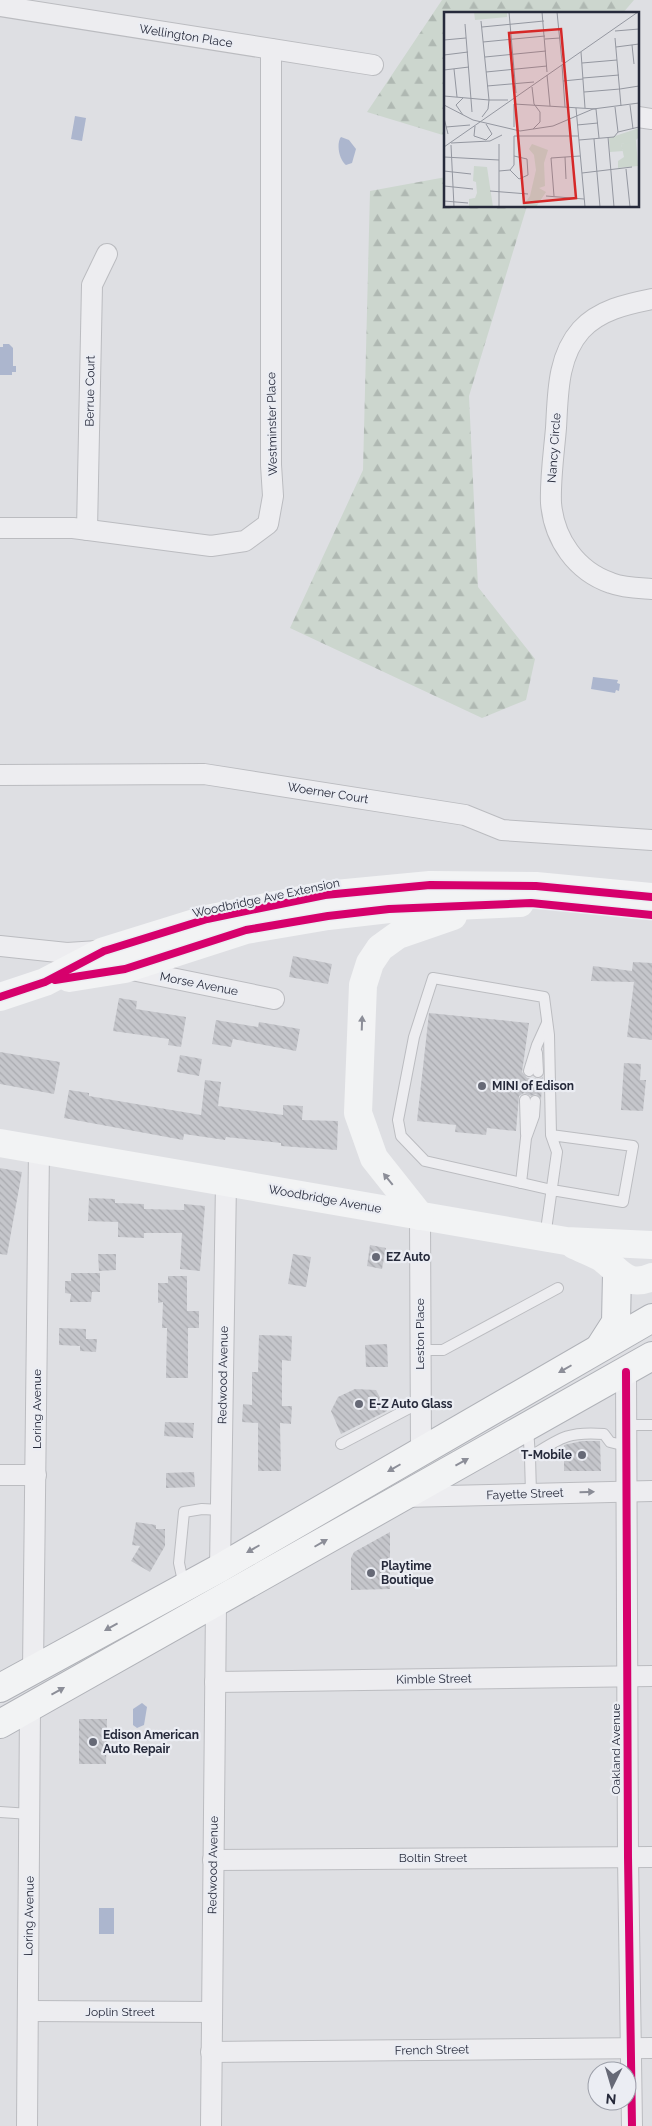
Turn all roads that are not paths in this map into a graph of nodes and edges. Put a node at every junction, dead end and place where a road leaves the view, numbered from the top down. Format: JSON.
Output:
{"nodes":[{"id":1,"x":0,"y":6,"type":"edge"},
{"id":2,"x":271,"y":49,"type":"junction"},
{"id":3,"x":373,"y":65,"type":"dead end"},
{"id":4,"x":107,"y":254,"type":"dead end"},
{"id":5,"x":652,"y":299,"type":"edge"},
{"id":6,"x":0,"y":528,"type":"edge"},
{"id":7,"x":87,"y":530,"type":"junction"},
{"id":8,"x":652,"y":589,"type":"edge"},
{"id":9,"x":0,"y":775,"type":"edge"},
{"id":10,"x":652,"y":840,"type":"edge"},
{"id":11,"x":617,"y":892,"type":"junction"},
{"id":12,"x":652,"y":892,"type":"edge"},
{"id":13,"x":652,"y":896,"type":"edge"},
{"id":14,"x":531,"y":902,"type":"junction"},
{"id":15,"x":652,"y":915,"type":"edge"},
{"id":16,"x":0,"y":946,"type":"edge"},
{"id":17,"x":104,"y":951,"type":"junction"},
{"id":18,"x":125,"y":969,"type":"junction"},
{"id":19,"x":45,"y":982,"type":"junction"},
{"id":20,"x":0,"y":997,"type":"edge"},
{"id":21,"x":274,"y":999,"type":"dead end"},
{"id":22,"x":547,"y":1023,"type":"junction"},
{"id":23,"x":534,"y":1072,"type":"dead end"},
{"id":24,"x":530,"y":1101,"type":"dead end"},
{"id":25,"x":551,"y":1135,"type":"junction"},
{"id":26,"x":0,"y":1143,"type":"edge"},
{"id":27,"x":39,"y":1150,"type":"junction"},
{"id":28,"x":226,"y":1182,"type":"junction"},
{"id":29,"x":520,"y":1182,"type":"junction"},
{"id":30,"x":552,"y":1190,"type":"junction"},
{"id":31,"x":420,"y":1216,"type":"junction"},
{"id":32,"x":555,"y":1240,"type":"junction"},
{"id":33,"x":652,"y":1245,"type":"edge"},
{"id":34,"x":617,"y":1274,"type":"junction"},
{"id":35,"x":652,"y":1277,"type":"edge"},
{"id":36,"x":558,"y":1288,"type":"dead end"},
{"id":37,"x":652,"y":1318,"type":"edge"},
{"id":38,"x":599,"y":1349,"type":"junction"},
{"id":39,"x":420,"y":1350,"type":"junction"},
{"id":40,"x":652,"y":1356,"type":"edge"},
{"id":41,"x":626,"y":1372,"type":"junction"},
{"id":42,"x":421,"y":1402,"type":"junction"},
{"id":43,"x":527,"y":1425,"type":"junction"},
{"id":44,"x":626,"y":1425,"type":"junction"},
{"id":45,"x":652,"y":1425,"type":"edge"},
{"id":46,"x":341,"y":1444,"type":"dead end"},
{"id":47,"x":626,"y":1446,"type":"junction"},
{"id":48,"x":421,"y":1453,"type":"junction"},
{"id":49,"x":530,"y":1457,"type":"junction"},
{"id":50,"x":0,"y":1475,"type":"edge"},
{"id":51,"x":36,"y":1475,"type":"junction"},
{"id":52,"x":626,"y":1491,"type":"junction"},
{"id":53,"x":652,"y":1491,"type":"edge"},
{"id":54,"x":531,"y":1494,"type":"junction"},
{"id":55,"x":398,"y":1498,"type":"junction"},
{"id":56,"x":221,"y":1510,"type":"junction"},
{"id":57,"x":220,"y":1568,"type":"junction"},
{"id":58,"x":184,"y":1587,"type":"junction"},
{"id":59,"x":216,"y":1604,"type":"junction"},
{"id":60,"x":33,"y":1669,"type":"junction"},
{"id":61,"x":627,"y":1676,"type":"junction"},
{"id":62,"x":652,"y":1676,"type":"edge"},
{"id":63,"x":215,"y":1682,"type":"junction"},
{"id":64,"x":0,"y":1688,"type":"edge"},
{"id":65,"x":30,"y":1707,"type":"junction"},
{"id":66,"x":0,"y":1724,"type":"edge"},
{"id":67,"x":0,"y":1812,"type":"edge"},
{"id":68,"x":30,"y":1814,"type":"junction"},
{"id":69,"x":628,"y":1857,"type":"junction"},
{"id":70,"x":652,"y":1857,"type":"edge"},
{"id":71,"x":213,"y":1860,"type":"junction"},
{"id":72,"x":29,"y":2011,"type":"junction"},
{"id":73,"x":212,"y":2012,"type":"junction"},
{"id":74,"x":631,"y":2048,"type":"junction"},
{"id":75,"x":652,"y":2048,"type":"edge"},
{"id":76,"x":211,"y":2052,"type":"junction"},
{"id":77,"x":27,"y":2126,"type":"edge"},
{"id":78,"x":211,"y":2126,"type":"edge"},
{"id":79,"x":632,"y":2126,"type":"edge"}],
"edges":[{"from":1,"to":2,"type":"street","name":"Wellington Place"},
{"from":2,"to":3,"type":"street","name":"Wellington Place"},
{"from":2,"to":7,"type":"street","name":"Westminster Place"},
{"from":4,"to":7,"type":"street","name":"Berrue Court"},
{"from":5,"to":8,"type":"street","name":"Nancy Circle"},
{"from":6,"to":7,"type":"street","name":"Westminster Place"},
{"from":9,"to":10,"type":"street","name":"Woerner Court"},
{"from":11,"to":12,"type":"main road"},
{"from":11,"to":13,"type":"main road","name":"Woodbridge Ave Extension"},
{"from":11,"to":17,"type":"main road","name":"Woodbridge Ave Extension"},
{"from":14,"to":15,"type":"main road","name":"Woodbridge Ave Extension"},
{"from":14,"to":18,"type":"main road","name":"Woodbridge Ave Extension"},
{"from":31,"to":14,"type":"main road","one_way":true},
{"from":16,"to":17,"type":"street"},
{"from":17,"to":19,"type":"main road","name":"Woodbridge Ave Extension"},
{"from":18,"to":19,"type":"main road","name":"Woodbridge Ave Extension"},
{"from":18,"to":21,"type":"street","name":"Morse Avenue"},
{"from":19,"to":20,"type":"main road","name":"Woodbridge Ave Extension"},
{"from":22,"to":23,"type":"lane"},
{"from":22,"to":25,"type":"lane"},
{"from":22,"to":29,"type":"lane"},
{"from":24,"to":29,"type":"lane"},
{"from":25,"to":30,"type":"lane"},
{"from":25,"to":30,"type":"lane"},
{"from":26,"to":27,"type":"main road","name":"Woodbridge Avenue"},
{"from":27,"to":28,"type":"main road","name":"Woodbridge Avenue"},
{"from":27,"to":51,"type":"street","name":"Loring Avenue"},
{"from":28,"to":31,"type":"main road","name":"Woodbridge Avenue"},
{"from":28,"to":56,"type":"street","name":"Redwood Avenue"},
{"from":29,"to":30,"type":"lane"},
{"from":30,"to":32,"type":"lane"},
{"from":31,"to":32,"type":"main road","name":"Woodbridge Avenue"},
{"from":31,"to":39,"type":"street","name":"Leston Place"},
{"from":32,"to":33,"type":"main road","name":"Woodbridge Avenue"},
{"from":32,"to":34,"type":"main road"},
{"from":34,"to":35,"type":"main road"},
{"from":34,"to":38,"type":"main road"},
{"from":36,"to":39,"type":"lane"},
{"from":37,"to":38,"type":"main road"},
{"from":38,"to":48,"type":"main road","one_way":true},
{"from":39,"to":42,"type":"street","name":"Leston Place"},
{"from":40,"to":41,"type":"main road"},
{"from":41,"to":43,"type":"main road"},
{"from":41,"to":44,"type":"street","name":"Oakland Avenue"},
{"from":42,"to":46,"type":"lane"},
{"from":42,"to":48,"type":"street","name":"Leston Place"},
{"from":43,"to":49,"type":"lane"},
{"from":55,"to":43,"type":"main road","one_way":true},
{"from":44,"to":45,"type":"lane"},
{"from":44,"to":47,"type":"street","name":"Oakland Avenue"},
{"from":47,"to":49,"type":"lane"},
{"from":47,"to":52,"type":"street","name":"Oakland Avenue"},
{"from":48,"to":57,"type":"main road","one_way":true},
{"from":49,"to":54,"type":"lane"},
{"from":50,"to":51,"type":"street"},
{"from":51,"to":60,"type":"street","name":"Loring Avenue"},
{"from":52,"to":53,"type":"street","name":"Fayette Street"},
{"from":54,"to":52,"type":"street","name":"Fayette Street","one_way":true},
{"from":52,"to":61,"type":"street","name":"Oakland Avenue"},
{"from":54,"to":55,"type":"street","name":"Fayette Street"},
{"from":59,"to":55,"type":"main road","one_way":true},
{"from":56,"to":57,"type":"street","name":"Redwood Avenue"},
{"from":56,"to":58,"type":"lane"},
{"from":57,"to":58,"type":"main road"},
{"from":58,"to":60,"type":"main road","one_way":true},
{"from":59,"to":63,"type":"street","name":"Redwood Avenue"},
{"from":65,"to":59,"type":"main road","one_way":true},
{"from":60,"to":64,"type":"main road"},
{"from":61,"to":62,"type":"street","name":"Kimble Street"},
{"from":61,"to":63,"type":"street","name":"Kimble Street"},
{"from":61,"to":69,"type":"street","name":"Oakland Avenue"},
{"from":63,"to":71,"type":"street","name":"Redwood Avenue"},
{"from":65,"to":66,"type":"main road"},
{"from":65,"to":68,"type":"street","name":"Loring Avenue"},
{"from":67,"to":68,"type":"lane"},
{"from":68,"to":72,"type":"street","name":"Loring Avenue"},
{"from":69,"to":70,"type":"street","name":"Boltin Street"},
{"from":69,"to":71,"type":"street","name":"Boltin Street"},
{"from":69,"to":74,"type":"street","name":"Oakland Avenue"},
{"from":71,"to":73,"type":"street","name":"Redwood Avenue"},
{"from":72,"to":73,"type":"street","name":"Joplin Street"},
{"from":72,"to":77,"type":"street","name":"Loring Avenue"},
{"from":73,"to":76,"type":"street","name":"Redwood Avenue"},
{"from":74,"to":75,"type":"street","name":"French Street"},
{"from":74,"to":76,"type":"street","name":"French Street"},
{"from":74,"to":79,"type":"street","name":"Oakland Avenue"},
{"from":76,"to":78,"type":"street","name":"Redwood Avenue"}]}
